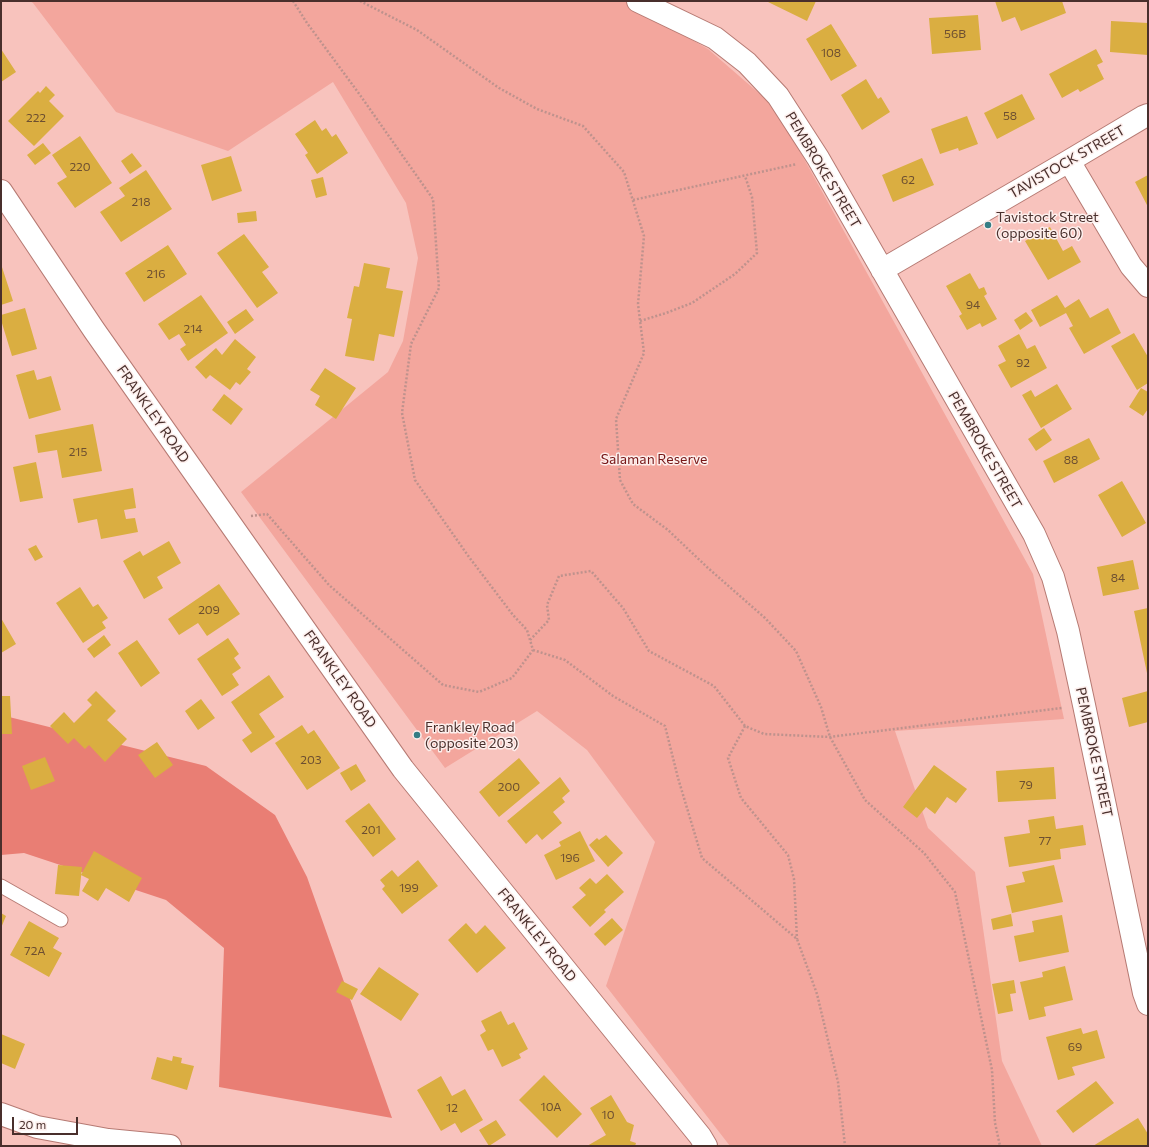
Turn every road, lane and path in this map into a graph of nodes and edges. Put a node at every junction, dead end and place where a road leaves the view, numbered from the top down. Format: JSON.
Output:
{"nodes":[{"id":1,"x":294,"y":1,"type":"edge"},
{"id":2,"x":360,"y":1,"type":"edge"},
{"id":3,"x":638,"y":1,"type":"edge"},
{"id":4,"x":1148,"y":115,"type":"edge"},
{"id":5,"x":818,"y":158,"type":"junction"},
{"id":6,"x":1069,"y":162,"type":"junction"},
{"id":7,"x":745,"y":176,"type":"junction"},
{"id":8,"x":1,"y":191,"type":"edge"},
{"id":9,"x":633,"y":200,"type":"junction"},
{"id":10,"x":882,"y":270,"type":"junction"},
{"id":11,"x":1148,"y":286,"type":"edge"},
{"id":12,"x":640,"y":321,"type":"junction"},
{"id":13,"x":227,"y":519,"type":"junction"},
{"id":14,"x":530,"y":640,"type":"junction"},
{"id":15,"x":533,"y":650,"type":"junction"},
{"id":16,"x":1084,"y":705,"type":"junction"},
{"id":17,"x":745,"y":726,"type":"junction"},
{"id":18,"x":830,"y":737,"type":"junction"},
{"id":19,"x":1,"y":886,"type":"edge"},
{"id":20,"x":61,"y":920,"type":"dead end"},
{"id":21,"x":797,"y":939,"type":"junction"},
{"id":22,"x":1148,"y":1004,"type":"edge"},
{"id":23,"x":1,"y":1114,"type":"edge"},
{"id":24,"x":170,"y":1146,"type":"edge"},
{"id":25,"x":706,"y":1146,"type":"edge"},
{"id":26,"x":845,"y":1146,"type":"edge"},
{"id":27,"x":1000,"y":1146,"type":"edge"}],
"edges":[{"from":1,"to":14,"type":"path"},
{"from":2,"to":9,"type":"path"},
{"from":3,"to":5,"type":"street","name":"PEMBROKE STREET"},
{"from":4,"to":6,"type":"street","name":"TAVISTOCK STREET"},
{"from":5,"to":7,"type":"path"},
{"from":5,"to":10,"type":"street","name":"PEMBROKE STREET"},
{"from":6,"to":10,"type":"street","name":"TAVISTOCK STREET"},
{"from":6,"to":11,"type":"street"},
{"from":7,"to":9,"type":"path"},
{"from":7,"to":12,"type":"path"},
{"from":8,"to":13,"type":"street","name":"FRANKLEY ROAD"},
{"from":9,"to":12,"type":"path"},
{"from":10,"to":16,"type":"street","name":"PEMBROKE STREET"},
{"from":12,"to":18,"type":"path"},
{"from":13,"to":15,"type":"path"},
{"from":13,"to":25,"type":"street","name":"FRANKLEY ROAD"},
{"from":14,"to":15,"type":"path"},
{"from":14,"to":17,"type":"path"},
{"from":15,"to":21,"type":"path"},
{"from":16,"to":18,"type":"path"},
{"from":16,"to":22,"type":"street","name":"PEMBROKE STREET"},
{"from":17,"to":18,"type":"path"},
{"from":17,"to":21,"type":"path"},
{"from":18,"to":27,"type":"path"},
{"from":19,"to":20,"type":"lane"},
{"from":21,"to":26,"type":"path"},
{"from":23,"to":24,"type":"street"}]}
